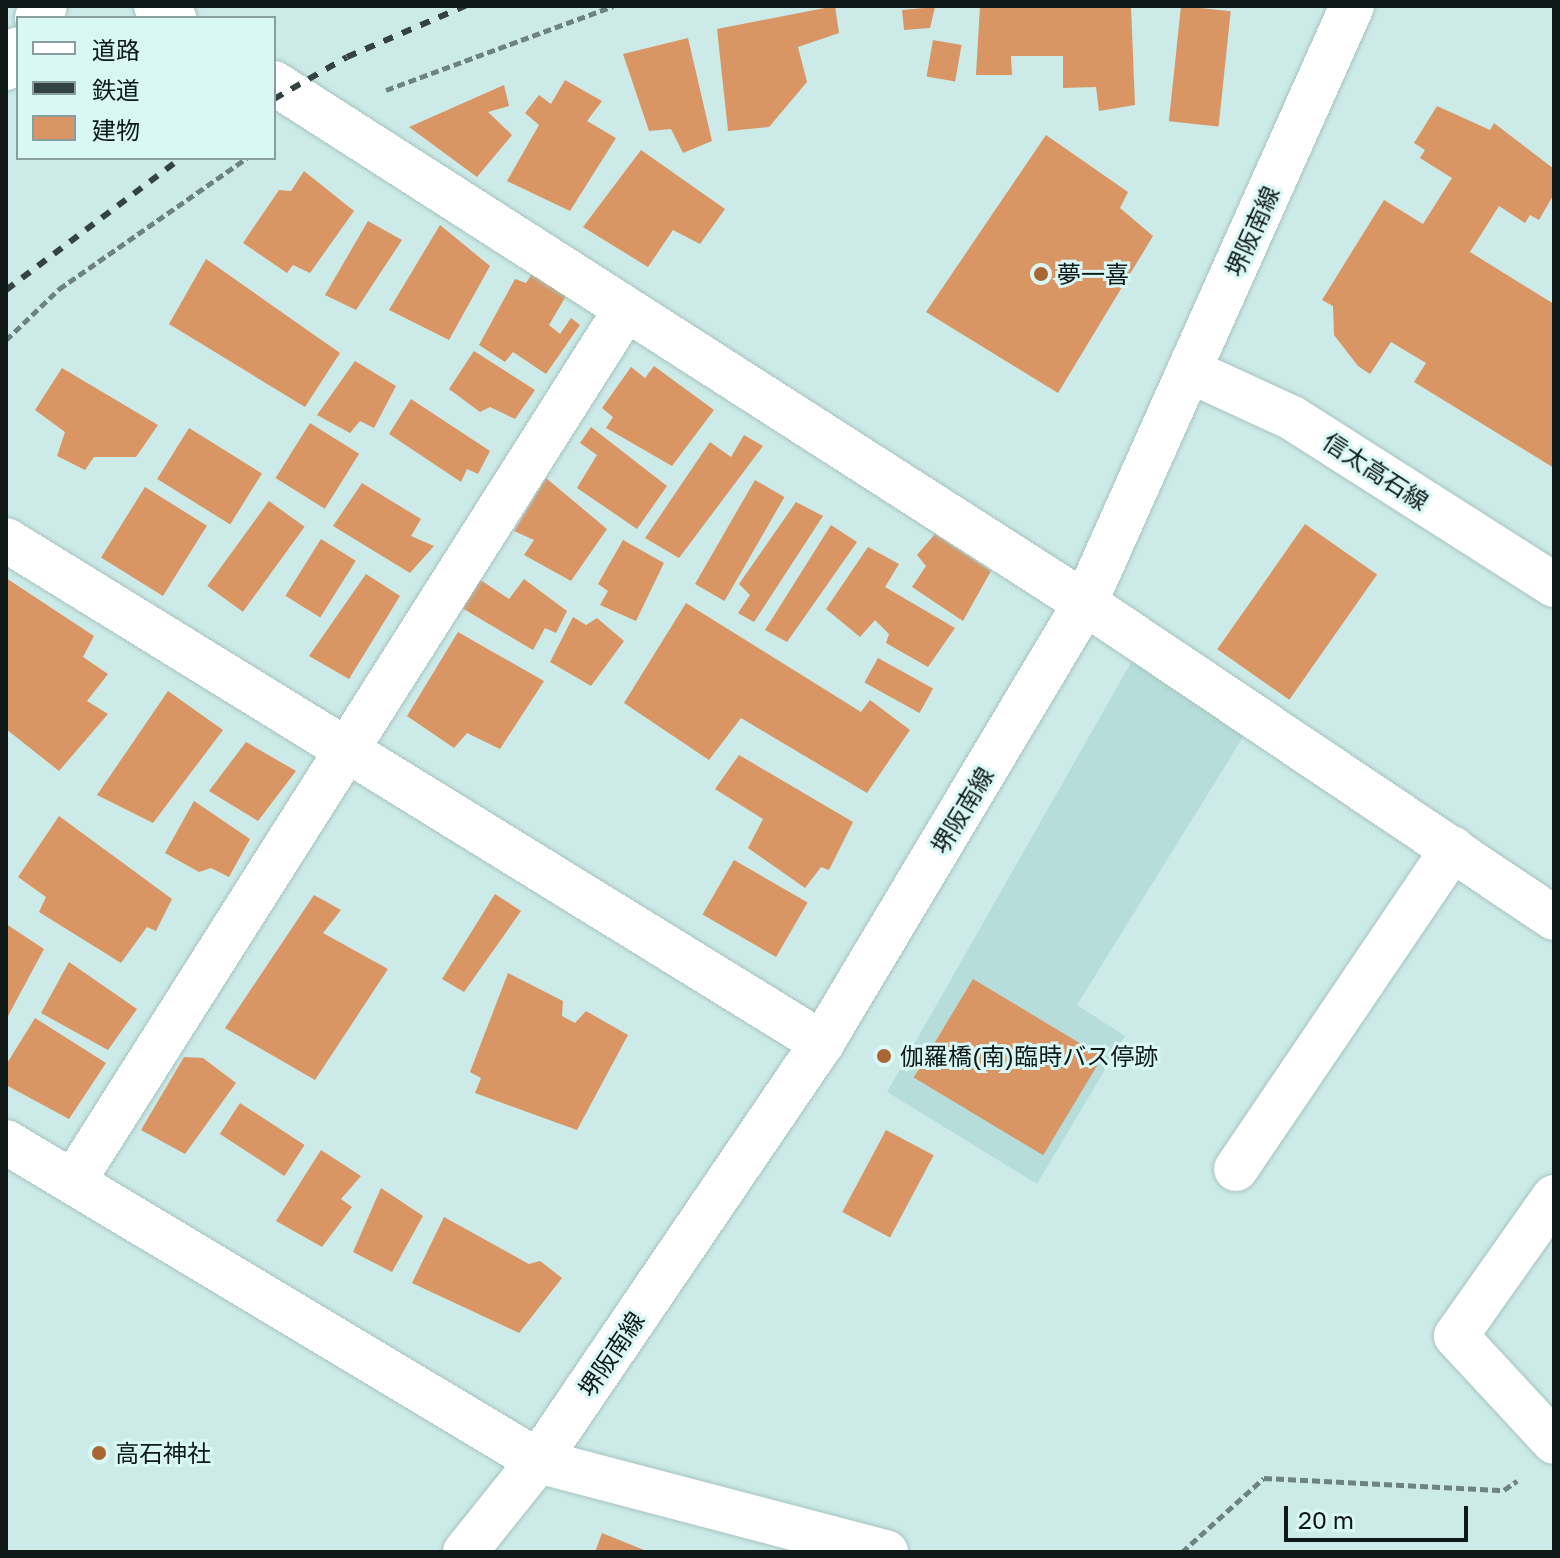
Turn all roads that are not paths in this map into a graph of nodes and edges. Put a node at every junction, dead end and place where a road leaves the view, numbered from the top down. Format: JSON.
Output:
{"nodes":[{"id":1,"x":1352,"y":6,"type":"edge"},
{"id":2,"x":276,"y":84,"type":"edge"},
{"id":3,"x":624,"y":312,"type":"junction"},
{"id":4,"x":1190,"y":371,"type":"junction"},
{"id":5,"x":6,"y":540,"type":"edge"},
{"id":6,"x":1554,"y":585,"type":"edge"},
{"id":7,"x":1085,"y":603,"type":"junction"},
{"id":8,"x":347,"y":753,"type":"junction"},
{"id":9,"x":1453,"y":849,"type":"junction"},
{"id":10,"x":1554,"y":918,"type":"edge"},
{"id":11,"x":822,"y":1043,"type":"junction"},
{"id":12,"x":6,"y":1142,"type":"edge"},
{"id":13,"x":1236,"y":1169,"type":"dead end"},
{"id":14,"x":73,"y":1182,"type":"junction"},
{"id":15,"x":1554,"y":1197,"type":"edge"},
{"id":16,"x":1542,"y":1457,"type":"edge"},
{"id":17,"x":538,"y":1461,"type":"junction"},
{"id":18,"x":478,"y":1544,"type":"edge"},
{"id":19,"x":886,"y":1552,"type":"edge"}],
"edges":[{"from":1,"to":4,"type":"street","name":"堺阪南線"},
{"from":2,"to":3,"type":"street"},
{"from":3,"to":7,"type":"street"},
{"from":3,"to":8,"type":"street"},
{"from":4,"to":6,"type":"street","name":"信太高石線"},
{"from":4,"to":7,"type":"street","name":"堺阪南線"},
{"from":5,"to":8,"type":"street"},
{"from":7,"to":9,"type":"street"},
{"from":7,"to":11,"type":"street","name":"堺阪南線"},
{"from":8,"to":11,"type":"street"},
{"from":8,"to":14,"type":"street"},
{"from":9,"to":10,"type":"street"},
{"from":9,"to":13,"type":"street"},
{"from":11,"to":17,"type":"street","name":"堺阪南線"},
{"from":12,"to":14,"type":"street"},
{"from":14,"to":17,"type":"street"},
{"from":15,"to":16,"type":"street"},
{"from":17,"to":18,"type":"street","name":"堺阪南線"},
{"from":17,"to":19,"type":"street"}]}
